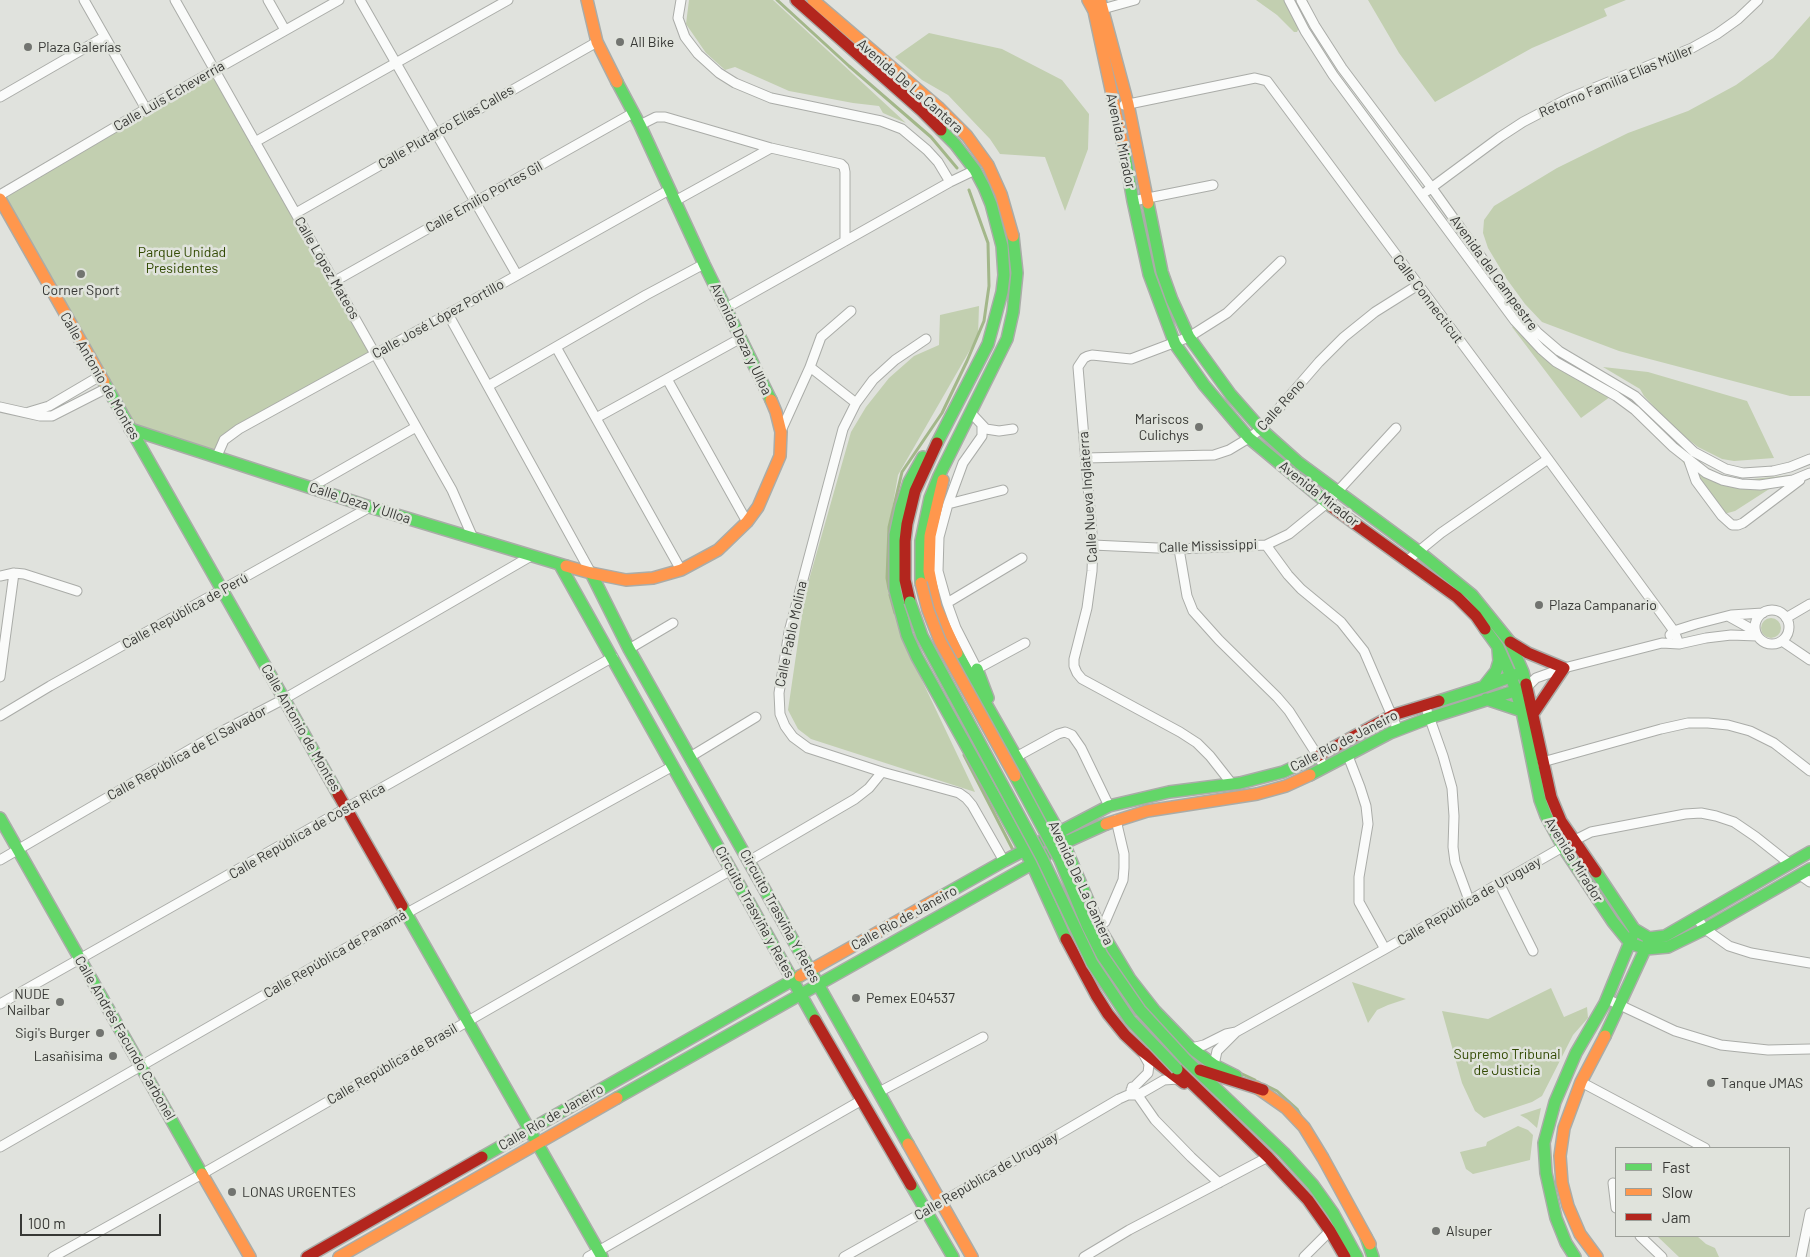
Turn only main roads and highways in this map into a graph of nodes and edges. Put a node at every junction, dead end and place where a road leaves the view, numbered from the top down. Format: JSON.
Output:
{"nodes":[{"id":1,"x":587,"y":0,"type":"edge"},
{"id":2,"x":796,"y":0,"type":"edge"},
{"id":3,"x":813,"y":0,"type":"edge"},
{"id":4,"x":1088,"y":0,"type":"edge"},
{"id":5,"x":1099,"y":6,"type":"edge"},
{"id":6,"x":0,"y":199,"type":"edge"},
{"id":7,"x":999,"y":308,"type":"junction"},
{"id":8,"x":1013,"y":312,"type":"junction"},
{"id":9,"x":130,"y":429,"type":"junction"},
{"id":10,"x":946,"y":429,"type":"junction"},
{"id":11,"x":946,"y":463,"type":"junction"},
{"id":12,"x":560,"y":565,"type":"junction"},
{"id":13,"x":591,"y":573,"type":"junction"},
{"id":14,"x":1510,"y":642,"type":"junction"},
{"id":15,"x":1498,"y":647,"type":"junction"},
{"id":16,"x":977,"y":669,"type":"road end"},
{"id":17,"x":1523,"y":672,"type":"junction"},
{"id":18,"x":1511,"y":676,"type":"junction"},
{"id":19,"x":1527,"y":687,"type":"junction"},
{"id":20,"x":1515,"y":690,"type":"junction"},
{"id":21,"x":1485,"y":693,"type":"junction"},
{"id":22,"x":1527,"y":713,"type":"junction"},
{"id":23,"x":997,"y":724,"type":"junction"},
{"id":24,"x":1034,"y":786,"type":"junction"},
{"id":25,"x":997,"y":802,"type":"junction"},
{"id":26,"x":0,"y":818,"type":"edge"},
{"id":27,"x":1059,"y":832,"type":"junction"},
{"id":28,"x":1064,"y":843,"type":"junction"},
{"id":29,"x":1568,"y":844,"type":"junction"},
{"id":30,"x":1024,"y":851,"type":"junction"},
{"id":31,"x":1810,"y":852,"type":"edge"},
{"id":32,"x":1032,"y":864,"type":"junction"},
{"id":33,"x":1807,"y":875,"type":"edge"},
{"id":34,"x":1086,"y":895,"type":"junction"},
{"id":35,"x":1057,"y":921,"type":"junction"},
{"id":36,"x":1634,"y":929,"type":"junction"},
{"id":37,"x":1630,"y":943,"type":"junction"},
{"id":38,"x":1648,"y":944,"type":"junction"},
{"id":39,"x":810,"y":970,"type":"junction"},
{"id":40,"x":793,"y":980,"type":"junction"},
{"id":41,"x":818,"y":984,"type":"junction"},
{"id":42,"x":800,"y":994,"type":"junction"},
{"id":43,"x":1190,"y":1064,"type":"junction"},
{"id":44,"x":1178,"y":1074,"type":"junction"},
{"id":45,"x":1263,"y":1090,"type":"junction"},
{"id":46,"x":529,"y":1129,"type":"junction"},
{"id":47,"x":537,"y":1144,"type":"junction"},
{"id":48,"x":1366,"y":1237,"type":"junction"},
{"id":49,"x":596,"y":1255,"type":"edge"},
{"id":50,"x":250,"y":1257,"type":"edge"},
{"id":51,"x":307,"y":1257,"type":"edge"},
{"id":52,"x":339,"y":1257,"type":"edge"},
{"id":53,"x":953,"y":1257,"type":"edge"},
{"id":54,"x":972,"y":1257,"type":"edge"},
{"id":55,"x":1345,"y":1257,"type":"edge"},
{"id":56,"x":1357,"y":1257,"type":"edge"},
{"id":57,"x":1373,"y":1257,"type":"edge"},
{"id":58,"x":1377,"y":1257,"type":"edge"},
{"id":59,"x":1575,"y":1257,"type":"edge"},
{"id":60,"x":1598,"y":1257,"type":"edge"}],
"edges":[{"from":1,"to":13,"type":"main road","name":"Avenida Deza y Ulloa"},
{"from":2,"to":7,"type":"main road","name":"Avenida De La Cantera"},
{"from":3,"to":8,"type":"main road","name":"Avenida De La Cantera"},
{"from":4,"to":5,"type":"main road","name":"Avenida Mirador"},
{"from":5,"to":14,"type":"main road","name":"Avenida Mirador"},
{"from":5,"to":15,"type":"main road","name":"Avenida Mirador"},
{"from":6,"to":9,"type":"main road","name":"Calle Antonio de Montes"},
{"from":7,"to":8,"type":"main road"},
{"from":7,"to":10,"type":"main road","name":"Avenida De La Cantera"},
{"from":8,"to":11,"type":"main road","name":"Avenida De La Cantera"},
{"from":9,"to":12,"type":"main road","name":"Calle Deza Y Ulloa"},
{"from":9,"to":46,"type":"main road","name":"Calle Antonio de Montes"},
{"from":10,"to":25,"type":"main road","name":"Avenida De La Cantera"},
{"from":10,"to":44,"type":"main road","name":"Avenida De La Cantera","bridge":true},
{"from":11,"to":23,"type":"main road","name":"Avenida De La Cantera"},
{"from":11,"to":43,"type":"main road","name":"Avenida De La Cantera","bridge":true},
{"from":12,"to":13,"type":"main road","name":"Calle Deza Y Ulloa"},
{"from":12,"to":40,"type":"main road","name":"Circuito Trasviña y Retes"},
{"from":13,"to":39,"type":"main road","name":"Circuito Trasviña Y Retes"},
{"from":14,"to":17,"type":"main road","name":"Avenida Mirador"},
{"from":14,"to":22,"type":"main road"},
{"from":15,"to":18,"type":"main road","name":"Avenida Mirador"},
{"from":15,"to":21,"type":"main road"},
{"from":16,"to":23,"type":"main road"},
{"from":17,"to":18,"type":"main road","name":"Calle Río de Janeiro"},
{"from":17,"to":19,"type":"main road","name":"Avenida Mirador"},
{"from":18,"to":20,"type":"main road","name":"Avenida Mirador"},
{"from":18,"to":21,"type":"main road","name":"Calle Río de Janeiro"},
{"from":19,"to":20,"type":"main road","name":"Calle Río de Janeiro"},
{"from":19,"to":22,"type":"main road","name":"Avenida Mirador"},
{"from":20,"to":21,"type":"main road","name":"Calle Río de Janeiro"},
{"from":20,"to":22,"type":"main road","name":"Avenida Mirador"},
{"from":21,"to":22,"type":"main road"},
{"from":21,"to":27,"type":"main road","name":"Calle Río de Janeiro"},
{"from":21,"to":28,"type":"main road","name":"Calle Río de Janeiro"},
{"from":22,"to":29,"type":"main road","name":"Avenida Mirador"},
{"from":23,"to":24,"type":"main road","name":"Avenida De La Cantera"},
{"from":24,"to":25,"type":"main road"},
{"from":24,"to":27,"type":"main road","name":"Avenida De La Cantera"},
{"from":25,"to":30,"type":"main road","name":"Avenida De La Cantera"},
{"from":26,"to":50,"type":"main road","name":"Calle Andrés Facundo Carbonel"},
{"from":27,"to":28,"type":"main road","name":"Avenida De La Cantera"},
{"from":27,"to":30,"type":"main road","name":"Calle Río de Janeiro"},
{"from":28,"to":32,"type":"main road","name":"Calle Río de Janeiro"},
{"from":28,"to":34,"type":"main road","name":"Avenida De La Cantera"},
{"from":29,"to":36,"type":"main road","name":"Avenida Mirador"},
{"from":29,"to":37,"type":"main road","name":"Avenida Mirador"},
{"from":30,"to":32,"type":"main road","name":"Avenida De La Cantera"},
{"from":30,"to":39,"type":"main road","name":"Calle Río de Janeiro"},
{"from":31,"to":38,"type":"main road"},
{"from":32,"to":35,"type":"main road","name":"Avenida De La Cantera"},
{"from":32,"to":41,"type":"main road","name":"Calle Río de Janeiro"},
{"from":33,"to":38,"type":"main road"},
{"from":34,"to":35,"type":"main road"},
{"from":34,"to":45,"type":"main road","name":"Avenida De La Cantera"},
{"from":35,"to":44,"type":"main road","name":"Avenida De La Cantera"},
{"from":36,"to":37,"type":"main road"},
{"from":36,"to":38,"type":"main road","name":"Avenida Mirador"},
{"from":37,"to":38,"type":"main road"},
{"from":37,"to":59,"type":"main road"},
{"from":38,"to":60,"type":"main road"},
{"from":39,"to":40,"type":"main road","name":"Calle Río de Janeiro"},
{"from":39,"to":41,"type":"main road","name":"Circuito Trasviña Y Retes"},
{"from":40,"to":42,"type":"main road","name":"Circuito Trasviña y Retes"},
{"from":40,"to":46,"type":"main road","name":"Calle Río de Janeiro"},
{"from":41,"to":42,"type":"main road","name":"Calle Río de Janeiro"},
{"from":41,"to":54,"type":"main road","name":"Circuito Trasviña Y Retes"},
{"from":42,"to":47,"type":"main road","name":"Calle Río de Janeiro"},
{"from":42,"to":53,"type":"main road","name":"Circuito Trasviña y Retes"},
{"from":43,"to":45,"type":"main road"},
{"from":43,"to":56,"type":"main road","name":"Avenida De La Cantera"},
{"from":44,"to":55,"type":"main road","name":"Avenida De La Cantera"},
{"from":45,"to":48,"type":"main road","name":"Avenida De La Cantera"},
{"from":46,"to":47,"type":"main road","name":"Calle Antonio de Montes"},
{"from":46,"to":51,"type":"main road","name":"Calle Río de Janeiro"},
{"from":47,"to":49,"type":"main road","name":"Calle Antonio de Montes"},
{"from":47,"to":52,"type":"main road","name":"Calle Río de Janeiro"},
{"from":48,"to":57,"type":"main road"},
{"from":48,"to":58,"type":"main road","name":"Avenida De La Cantera"}]}
